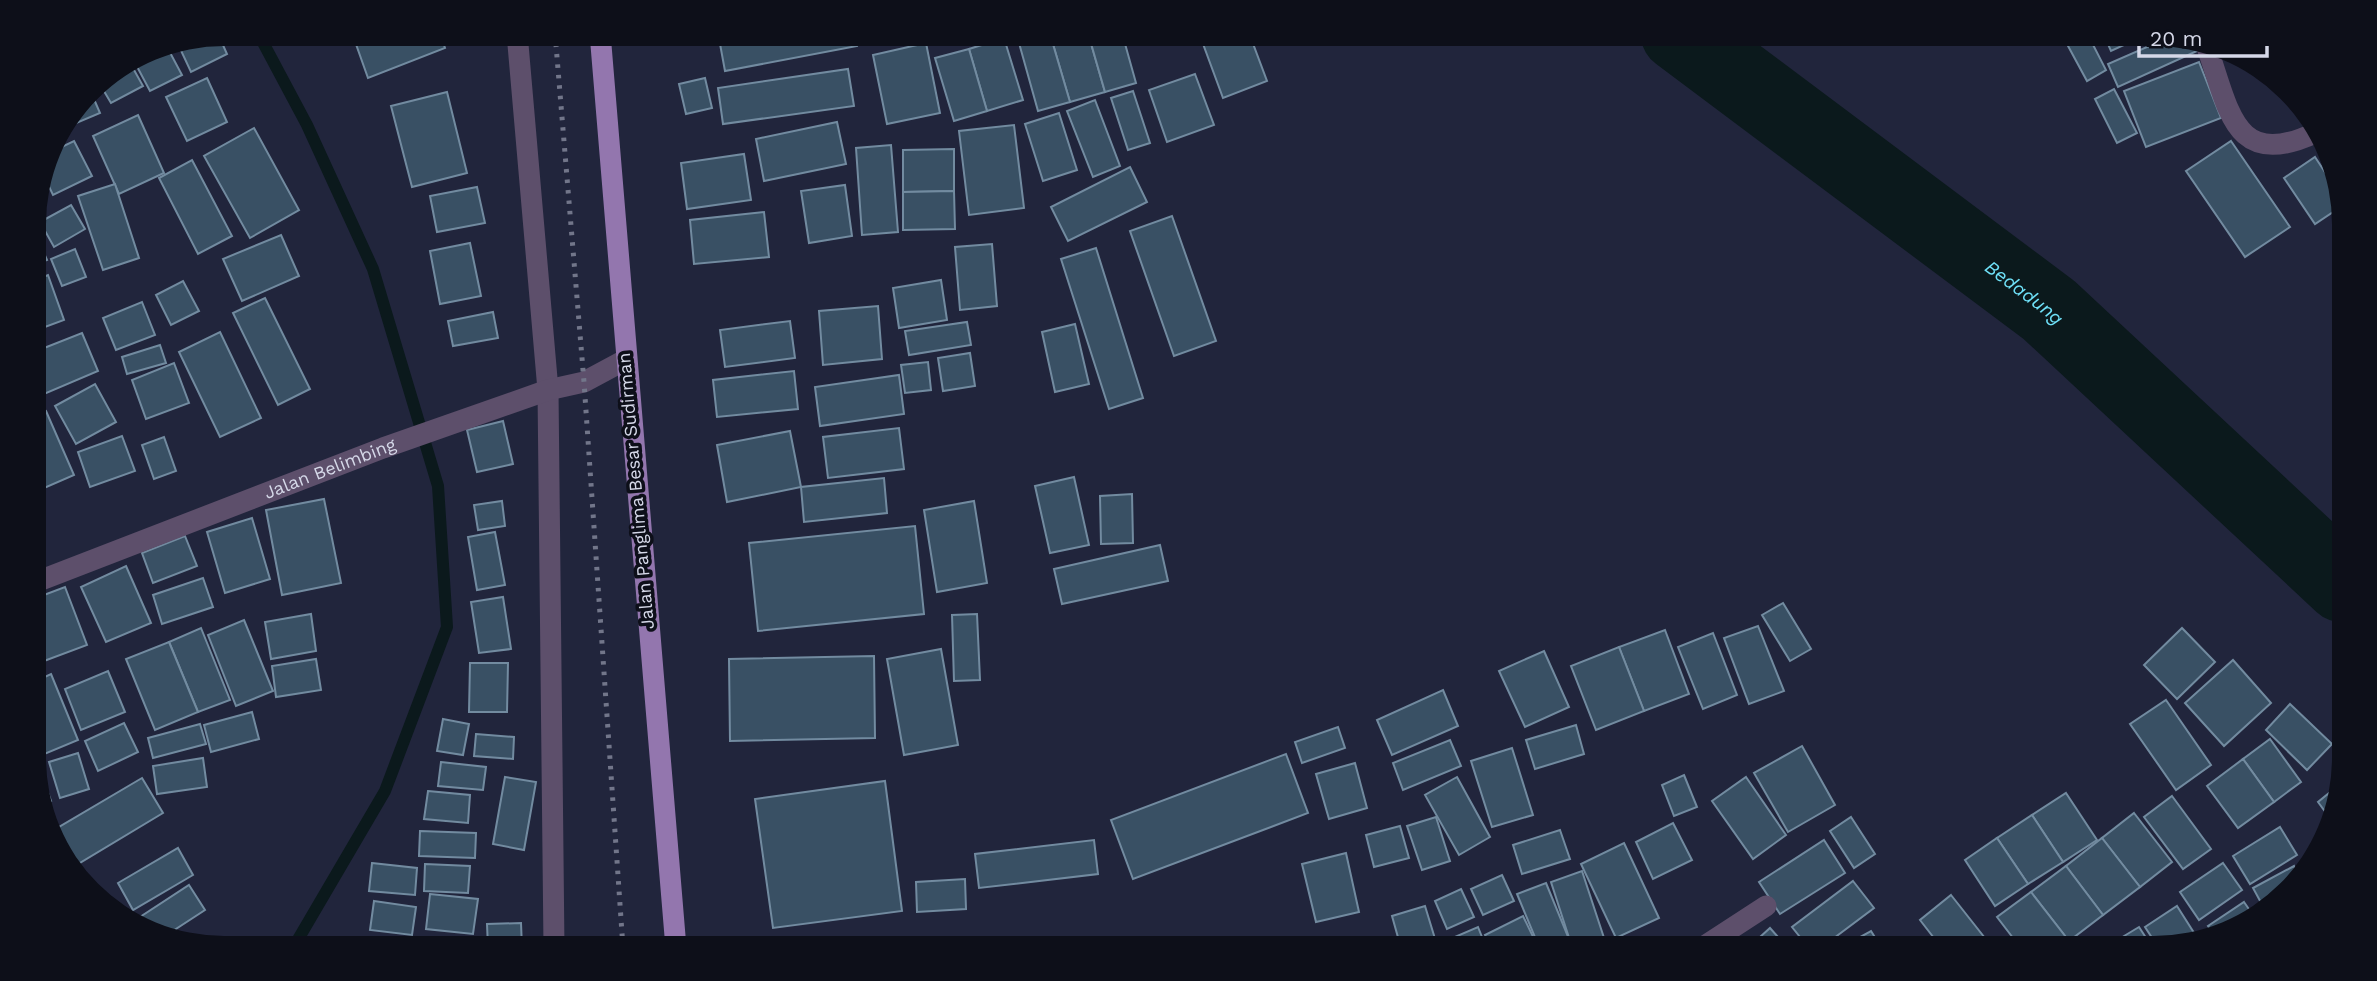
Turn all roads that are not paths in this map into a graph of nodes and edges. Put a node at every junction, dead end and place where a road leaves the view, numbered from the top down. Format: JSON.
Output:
{"nodes":[{"id":1,"x":518,"y":46,"type":"edge"},
{"id":2,"x":601,"y":46,"type":"edge"},
{"id":3,"x":2210,"y":55,"type":"edge"},
{"id":4,"x":2309,"y":136,"type":"edge"},
{"id":5,"x":625,"y":360,"type":"junction"},
{"id":6,"x":548,"y":390,"type":"junction"},
{"id":7,"x":46,"y":578,"type":"edge"},
{"id":8,"x":1766,"y":906,"type":"dead end"},
{"id":9,"x":1721,"y":935,"type":"edge"},
{"id":10,"x":554,"y":936,"type":"edge"},
{"id":11,"x":675,"y":936,"type":"edge"}],
"edges":[{"from":1,"to":6,"type":"street"},
{"from":2,"to":5,"type":"main road","name":"Jalan Panglima Besar Sudirman"},
{"from":3,"to":4,"type":"street"},
{"from":5,"to":6,"type":"street","name":"Jalan Belimbing"},
{"from":5,"to":11,"type":"main road","name":"Jalan Panglima Besar Sudirman"},
{"from":6,"to":7,"type":"street","name":"Jalan Belimbing"},
{"from":6,"to":10,"type":"street"},
{"from":8,"to":9,"type":"street"}]}
